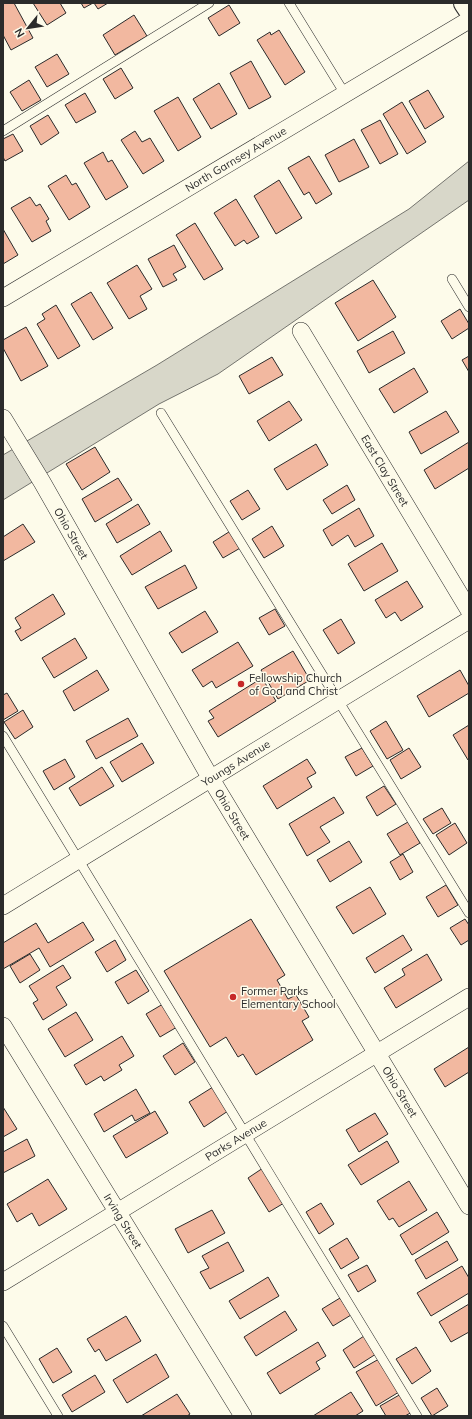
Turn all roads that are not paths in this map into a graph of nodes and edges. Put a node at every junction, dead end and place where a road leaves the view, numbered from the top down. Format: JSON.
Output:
{"nodes":[{"id":1,"x":209,"y":3,"type":"edge"},
{"id":2,"x":289,"y":3,"type":"edge"},
{"id":3,"x":465,"y":3,"type":"edge"},
{"id":4,"x":469,"y":9,"type":"edge"},
{"id":5,"x":469,"y":20,"type":"edge"},
{"id":6,"x":345,"y":94,"type":"junction"},
{"id":7,"x":3,"y":131,"type":"edge"},
{"id":8,"x":452,"y":279,"type":"dead end"},
{"id":9,"x":3,"y":298,"type":"edge"},
{"id":10,"x":469,"y":307,"type":"edge"},
{"id":11,"x":301,"y":331,"type":"dead end"},
{"id":12,"x":161,"y":413,"type":"dead end"},
{"id":13,"x":3,"y":418,"type":"edge"},
{"id":14,"x":469,"y":610,"type":"edge"},
{"id":15,"x":469,"y":620,"type":"edge"},
{"id":16,"x":338,"y":701,"type":"junction"},
{"id":17,"x":3,"y":736,"type":"edge"},
{"id":18,"x":210,"y":779,"type":"junction"},
{"id":19,"x":78,"y":860,"type":"junction"},
{"id":20,"x":3,"y":906,"type":"edge"},
{"id":21,"x":469,"y":913,"type":"edge"},
{"id":22,"x":469,"y":997,"type":"edge"},
{"id":23,"x":3,"y":1026,"type":"edge"},
{"id":24,"x":376,"y":1053,"type":"junction"},
{"id":25,"x":246,"y":1134,"type":"junction"},
{"id":26,"x":469,"y":1206,"type":"edge"},
{"id":27,"x":118,"y":1212,"type":"junction"},
{"id":28,"x":3,"y":1282,"type":"edge"},
{"id":29,"x":3,"y":1326,"type":"edge"},
{"id":30,"x":58,"y":1416,"type":"edge"},
{"id":31,"x":243,"y":1416,"type":"edge"},
{"id":32,"x":417,"y":1416,"type":"edge"}],
"edges":[{"from":1,"to":7,"type":"lane"},
{"from":2,"to":6,"type":"lane"},
{"from":3,"to":4,"type":"main road"},
{"from":5,"to":6,"type":"street","name":"North Garnsey Avenue"},
{"from":6,"to":9,"type":"street","name":"North Garnsey Avenue"},
{"from":8,"to":10,"type":"lane"},
{"from":11,"to":14,"type":"street","name":"East Clay Street"},
{"from":12,"to":16,"type":"lane"},
{"from":13,"to":18,"type":"street","name":"Ohio Street"},
{"from":15,"to":16,"type":"street","name":"Youngs Avenue"},
{"from":16,"to":18,"type":"street","name":"Youngs Avenue"},
{"from":16,"to":21,"type":"lane"},
{"from":17,"to":19,"type":"lane"},
{"from":18,"to":19,"type":"street","name":"Youngs Avenue"},
{"from":18,"to":24,"type":"street","name":"Ohio Street"},
{"from":19,"to":20,"type":"street","name":"Youngs Avenue"},
{"from":19,"to":25,"type":"lane"},
{"from":22,"to":24,"type":"street","name":"Parks Avenue"},
{"from":23,"to":27,"type":"street","name":"Irving Street"},
{"from":24,"to":25,"type":"street","name":"Parks Avenue"},
{"from":24,"to":26,"type":"street","name":"Ohio Street"},
{"from":25,"to":27,"type":"street","name":"Parks Avenue"},
{"from":25,"to":32,"type":"lane"},
{"from":27,"to":28,"type":"street","name":"Parks Avenue"},
{"from":27,"to":31,"type":"street","name":"Irving Street"},
{"from":29,"to":30,"type":"lane"}]}
